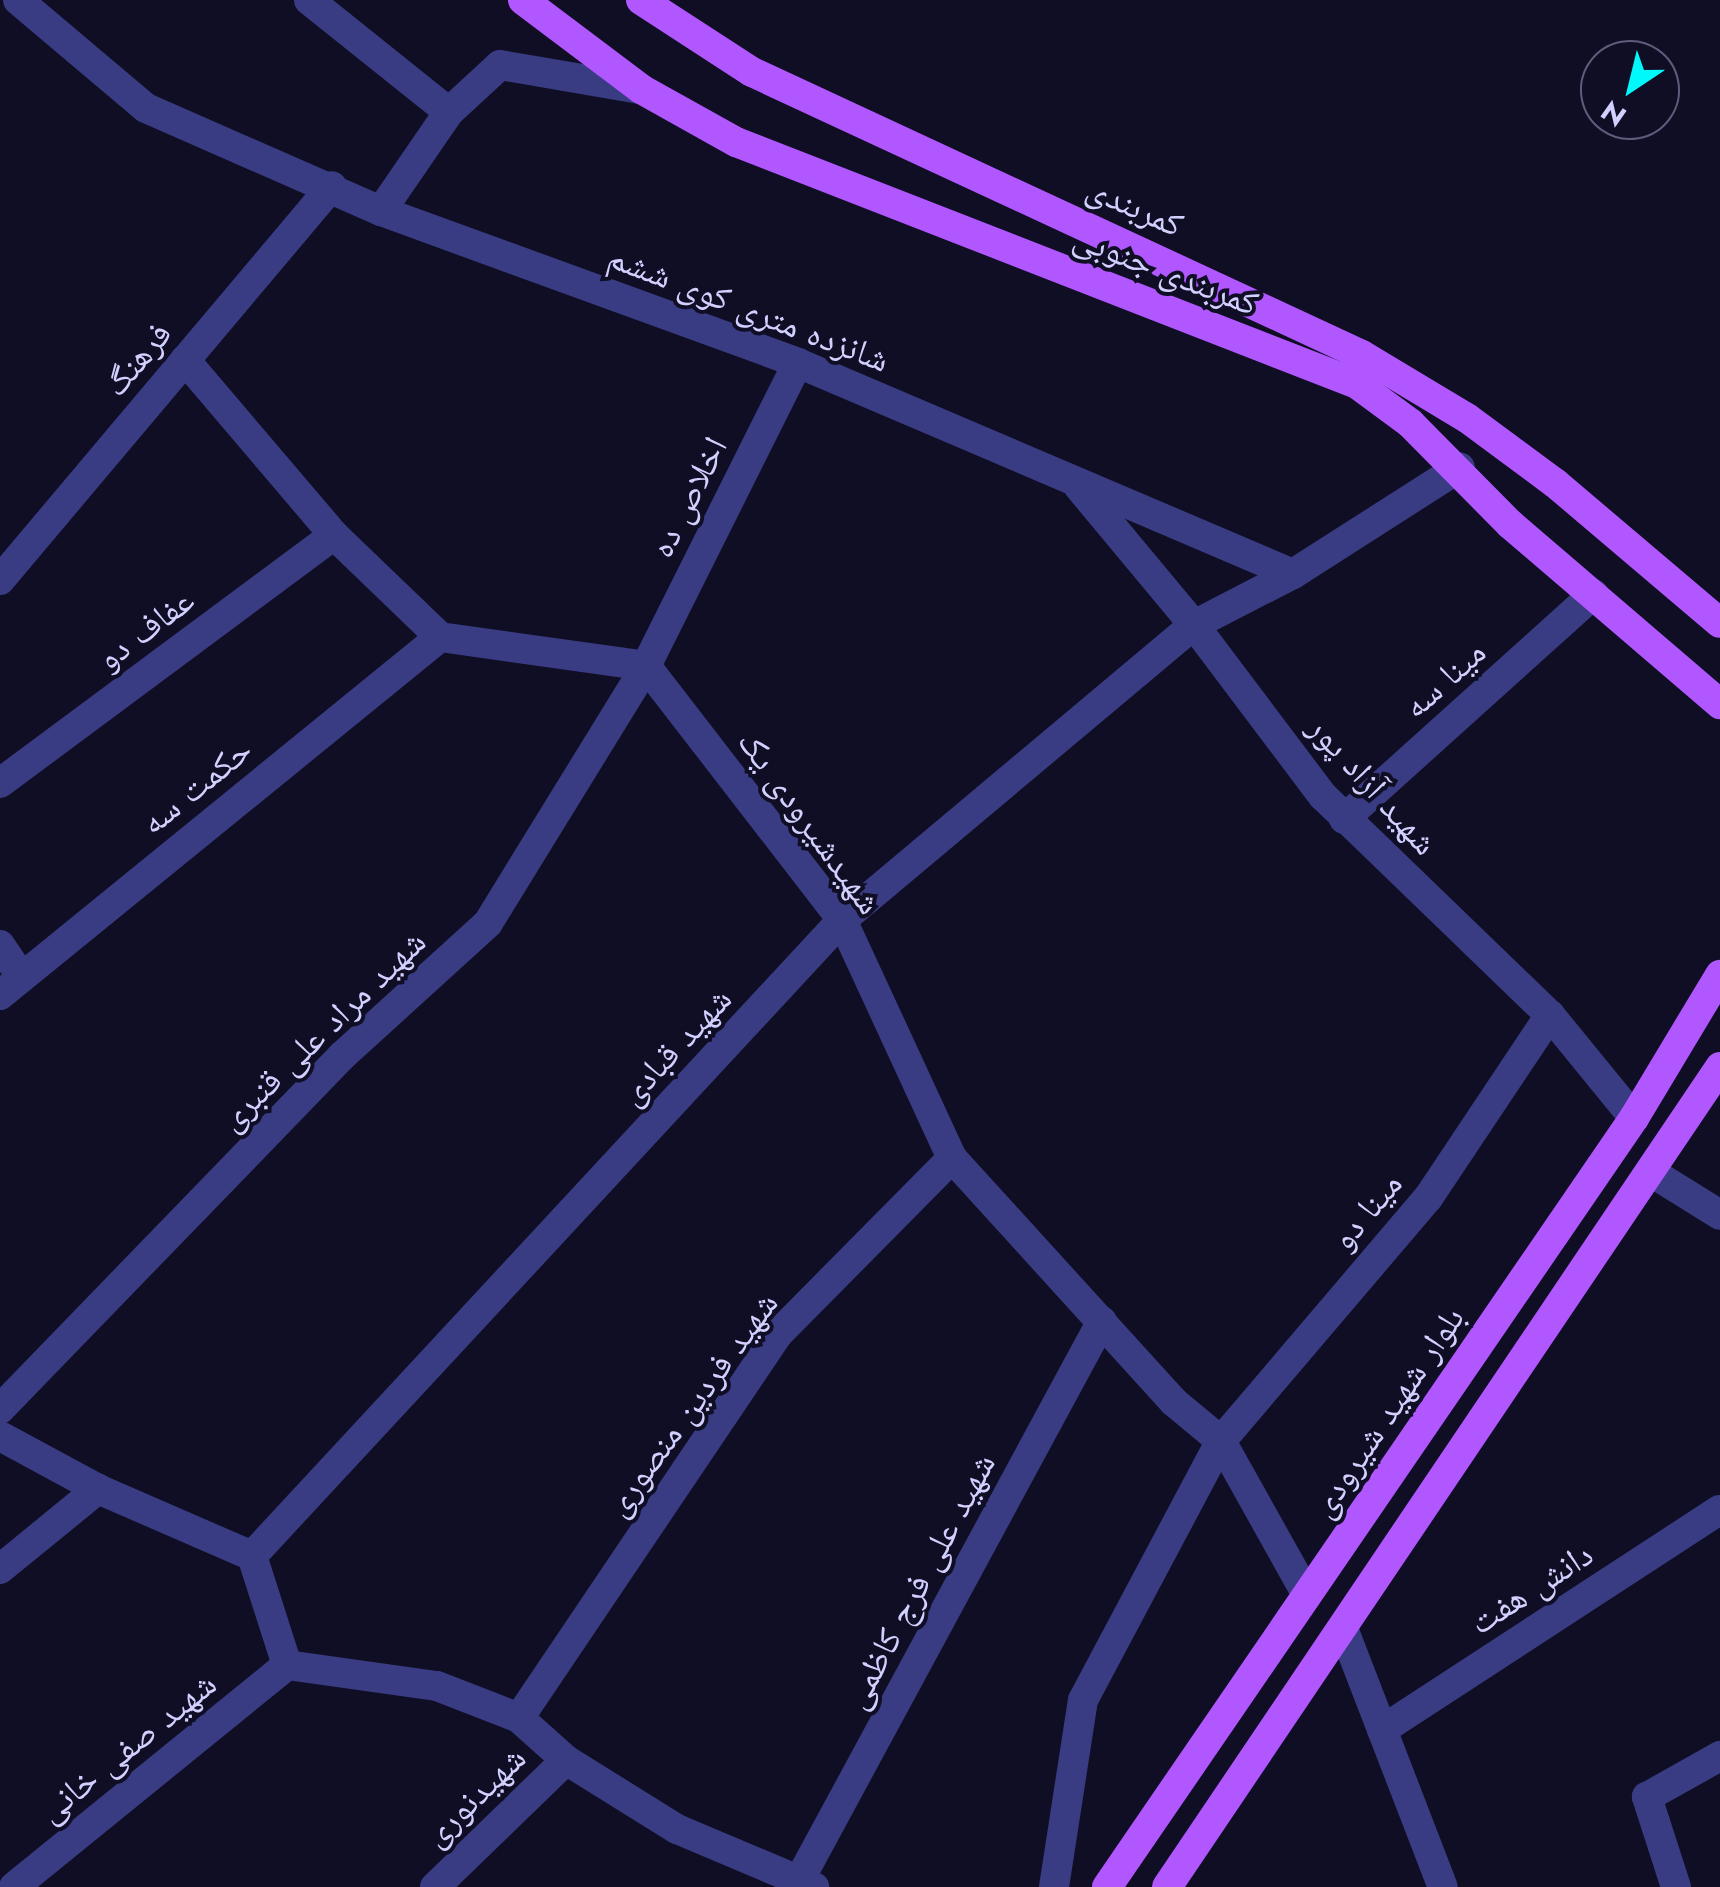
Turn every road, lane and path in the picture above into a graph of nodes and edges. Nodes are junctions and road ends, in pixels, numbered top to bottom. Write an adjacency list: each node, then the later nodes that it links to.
1 (18, 0): 7 (street, شانزده متری کوی ششم)
2 (309, 0): 6 (street)
3 (523, 0): 5 (main road, کمربندی جنوبی)
4 (641, 0): 17 (main road, کمربندی)
5 (641, 89): 6 (street); 11 (main road, کمربندی جنوبی)
6 (449, 112): 8 (street)
7 (332, 186): 8 (street, شانزده متری کوی ششم); 9 (street, فرهنگ)
8 (381, 211): 10 (street, شانزده متری کوی ششم)
9 (185, 360): 13 (street); 15 (street, فرهنگ)
10 (798, 363): 12 (street, شانزده متری کوی ششم); 20 (street, اخلاص ده)
11 (1460, 468): 14 (street); 16 (main road, کمربندی جنوبی)
12 (1076, 484): 14 (street, شانزده متری کوی ششم); 18 (street, شهید آزاد پور)
13 (334, 535): 19 (street); 22 (street, عفاف دو)
14 (1293, 574): 18 (street, شهید قبادی)
15 (0, 580)
16 (1594, 594): 21 (main road, کمربندی جنوبی); 23 (street, مینا سه)
17 (1720, 623)
18 (1194, 625): 23 (street, شهید آزاد پور); 24 (street, شهید قبادی)
19 (440, 637): 20 (street); 27 (street, حکمت سه)
20 (646, 666): 24 (street, شهیدشیرودی یک); 35 (street, شهید مراد علی قنبری)
21 (1720, 704)
22 (0, 783)
23 (1344, 819): 28 (street, شهید آزاد پور)
24 (842, 920): 31 (street, شهیدشیرودی یک); 40 (street, شهید قبادی)
25 (0, 945): 27 (street)
26 (1720, 974): 30 (main road, بلوار شهید شیرودی)
27 (10, 985)
28 (1550, 1015): 30 (street, شهید آزاد پور); 37 (street, مینا دو)
29 (1720, 1067): 32 (main road)
30 (1634, 1118): 42 (main road, بلوار شهید شیرودی)
31 (952, 1158): 34 (street, شهیدشیرودی یک); 45 (street, شهید فردین منصوری)
32 (1650, 1172): 33 (street); 43 (main road)
33 (1720, 1215)
34 (1102, 1321): 37 (street, شهیدشیرودی یک); 49 (street, شهید علی فرج کاظمی)
35 (0, 1410)
36 (0, 1436): 38 (street)
37 (1221, 1441): 42 (street, شهیدشیرودی یک); 52 (street, مینا دو)
38 (98, 1489): 40 (street); 41 (street)
39 (1720, 1510): 46 (street, دانش هفت)
40 (252, 1556): 44 (street)
41 (0, 1570)
42 (1307, 1595): 53 (main road, بلوار شهید شیرودی)
43 (1344, 1632): 46 (street); 54 (main road)
44 (287, 1665): 45 (street); 50 (street, شهید صفی خانی)
45 (519, 1718): 48 (street)
46 (1382, 1730): 55 (street)
47 (1720, 1756): 56 (street)
48 (566, 1760): 49 (street); 51 (street, شهیدنوری)
49 (808, 1882)
50 (14, 1887)
51 (435, 1887)
52 (1054, 1887)
53 (1107, 1887)
54 (1167, 1887)
55 (1444, 1887)
56 (1676, 1887)

